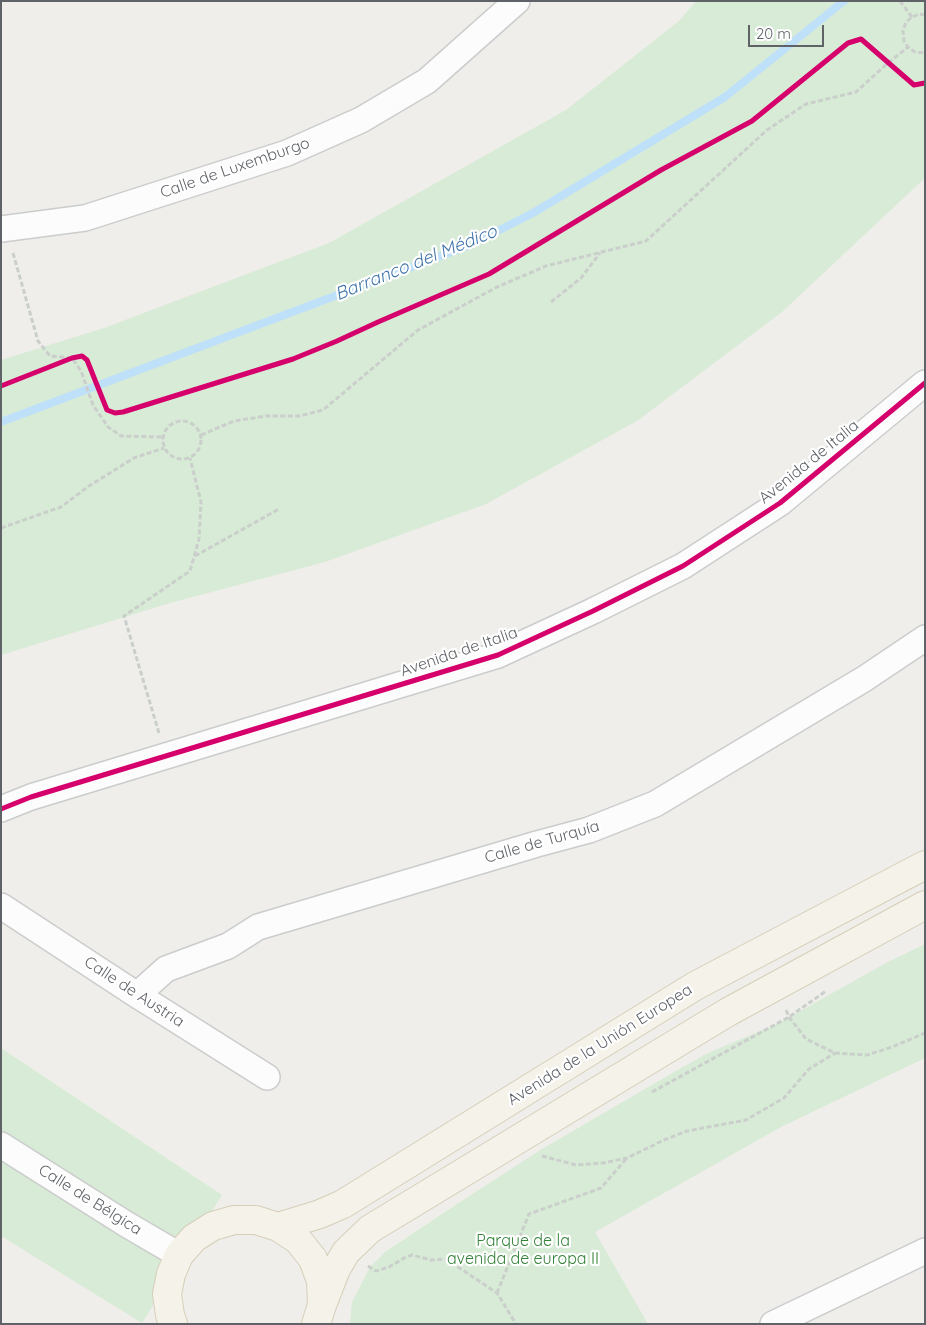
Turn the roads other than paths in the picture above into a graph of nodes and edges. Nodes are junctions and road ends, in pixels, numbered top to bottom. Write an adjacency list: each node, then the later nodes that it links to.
1 (517, 1): 2 (street, Calle de Luxemburgo)
2 (4, 228)
3 (925, 383): 5 (street, Avenida de Italia)
4 (925, 638): 9 (street, Calle de Turquía)
5 (1, 809)
6 (925, 865): 12 (main road, Avenida de la Unión Europea)
7 (925, 905): 15 (main road)
8 (1, 906): 9 (street, Calle de Austria)
9 (137, 995): 10 (street, Calle de Austria)
10 (268, 1077)
11 (1, 1144): 14 (street, Calle de Bélgica)
12 (278, 1226): 14 (main road); 15 (main road)
13 (925, 1251): 17 (street)
14 (179, 1255): 16 (main road)
15 (321, 1316)
16 (173, 1324)
17 (773, 1324)

